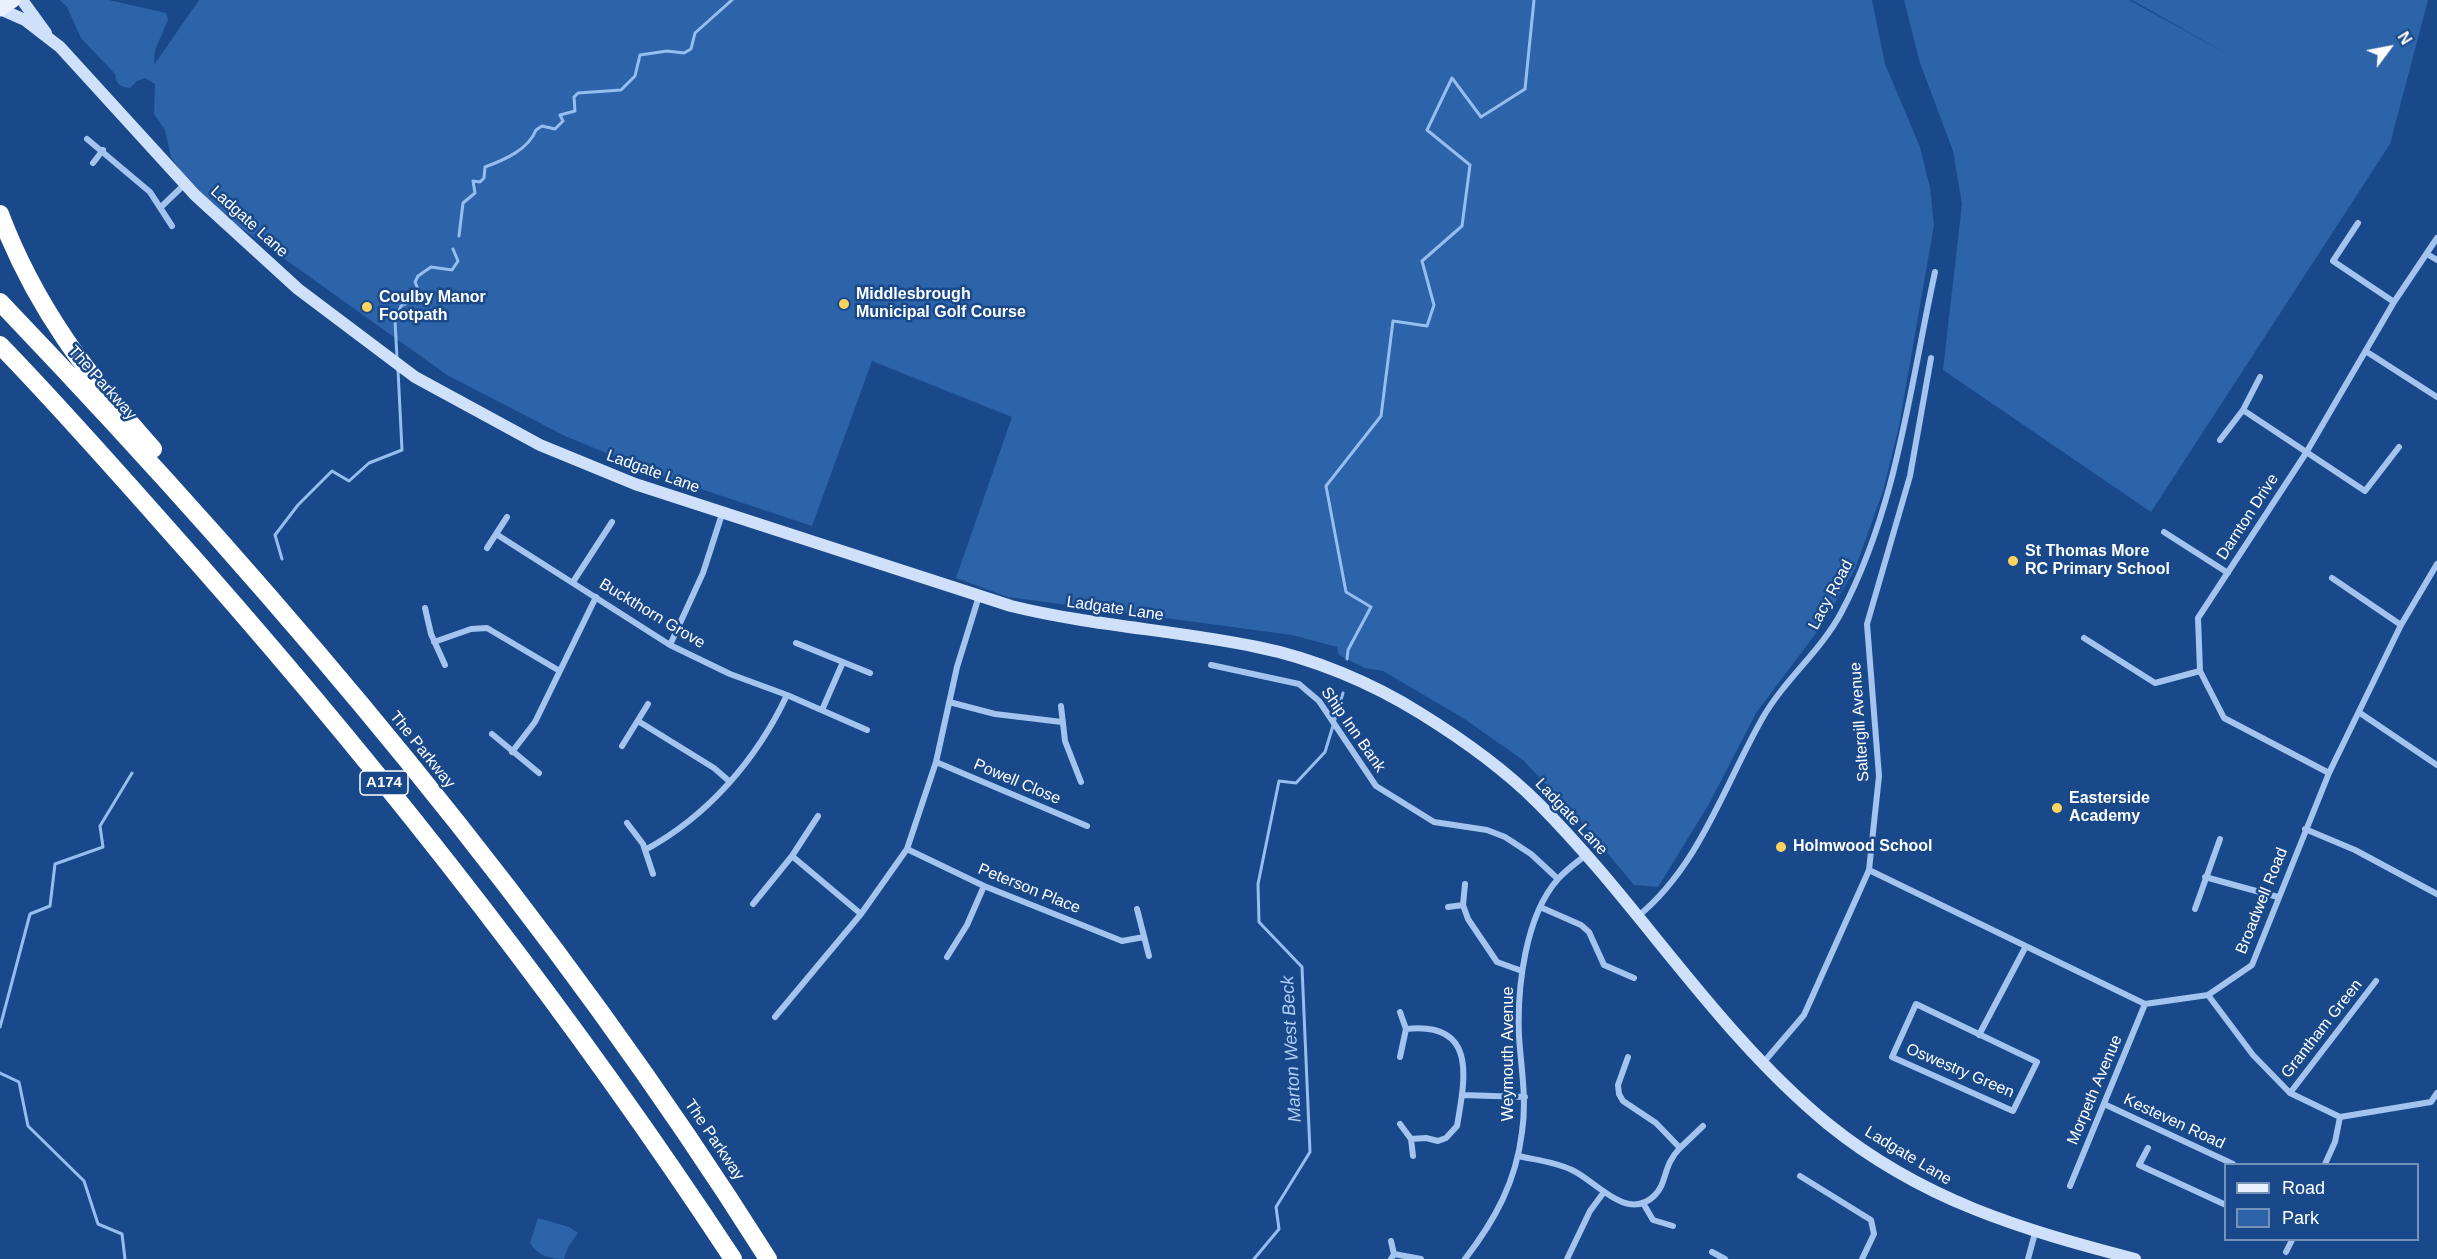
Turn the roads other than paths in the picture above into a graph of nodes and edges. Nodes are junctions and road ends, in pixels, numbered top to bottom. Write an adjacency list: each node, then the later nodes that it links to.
1 (13, 0): 3 (main road)
2 (22, 0): 4 (main road, Ladgate Lane)
3 (0, 9): 4 (main road, Ladgate Lane)
4 (50, 39): 8 (main road, Ladgate Lane)
5 (87, 139): 6 (street)
6 (103, 150): 7 (street); 9 (street)
7 (93, 163)
8 (186, 183): 9 (street); 30 (main road, Ladgate Lane)
9 (161, 207): 12 (street)
10 (0, 214): 36 (highway, A174)
11 (2358, 223): 18 (street)
12 (172, 226)
13 (2437, 238): 14 (street, Darnton Drive)
14 (2427, 254): 15 (street); 18 (street, Darnton Drive)
15 (2437, 260)
16 (1935, 272): 97 (street, Lacy Road)
17 (0, 302): 36 (highway, The Parkway / A174)
18 (2394, 302): 20 (street, Darnton Drive)
19 (0, 345): 26 (highway, A174)
20 (2367, 352): 24 (street); 29 (street, Darnton Drive)
21 (1931, 358): 82 (street, Saltergill Avenue)
22 (0, 359): 26 (highway)
23 (2260, 376): 25 (street)
24 (2437, 397)
25 (2242, 411): 27 (street); 29 (street)
26 (67, 418): 142 (highway, A174)
27 (2220, 440)
28 (2399, 447): 29 (street)
29 (2306, 453): 38 (street, Darnton Drive)
30 (722, 514): 41 (main road, Ladgate Lane); 48 (street)
31 (507, 517): 34 (street)
32 (612, 522): 40 (street)
33 (2164, 532): 38 (street)
34 (496, 534): 35 (street); 40 (street, Buckthorn Grove)
35 (487, 548)
36 (238, 562): 143 (highway, The Parkway / A174)
37 (2437, 564): 44 (street, Broadwell Road)
38 (2228, 573): 53 (street, Darnton Drive)
39 (2332, 579): 44 (street)
40 (573, 582): 42 (street, Buckthorn Grove)
41 (979, 596): 56 (street); 80 (main road, Ladgate Lane)
42 (596, 597): 48 (street, Buckthorn Grove); 52 (street)
43 (424, 608): 46 (street)
44 (2401, 625): 60 (street, Broadwell Road)
45 (2084, 638): 53 (street)
46 (434, 642): 50 (street); 52 (street)
47 (796, 643): 49 (street)
48 (670, 645): 55 (street, Buckthorn Grove)
49 (843, 662): 54 (street); 59 (street)
50 (445, 665)
51 (1211, 665): 85 (street, Ship Inn Bank)
52 (558, 670): 66 (street)
53 (2200, 671): 70 (street, Darnton Drive)
54 (870, 673)
55 (787, 695): 59 (street, Buckthorn Grove); 71 (street)
56 (949, 702): 62 (street); 67 (street)
57 (648, 704): 61 (street)
58 (1061, 706): 62 (street)
59 (822, 710): 63 (street, Buckthorn Grove)
60 (2360, 713): 68 (street); 70 (street, Broadwell Road)
61 (638, 721): 65 (street); 71 (street)
62 (1062, 722): 72 (street)
63 (867, 730)
64 (492, 734): 66 (street)
65 (622, 746)
66 (512, 752): 69 (street)
67 (936, 762): 75 (street, Powell Close); 78 (street)
68 (2437, 765)
69 (539, 773)
70 (2329, 773): 76 (street, Broadwell Road)
71 (729, 781): 79 (street)
72 (1082, 782)
73 (818, 816): 81 (street)
74 (627, 823): 79 (street)
75 (1087, 826)
76 (2305, 829): 88 (street); 89 (street, Broadwell Road)
77 (2220, 839): 84 (street)
78 (907, 849): 87 (street, Peterson Place); 96 (street)
79 (645, 850): 83 (street)
80 (1586, 855): 85 (street, Weymouth Avenue); 97 (main road, Ladgate Lane)
81 (792, 856): 90 (street); 96 (street)
82 (1869, 870): 99 (street); 113 (street, Saltergill Avenue)
83 (653, 874)
84 (2205, 877): 89 (street); 95 (street)
85 (1558, 879): 93 (street, Weymouth Avenue)
86 (1465, 884): 91 (street)
87 (984, 886): 98 (street, Peterson Place); 101 (street)
88 (2437, 894)
89 (2278, 897): 105 (street, Broadwell Road)
90 (753, 904)
91 (1463, 905): 92 (street); 102 (street)
92 (1448, 907)
93 (1540, 907): 102 (street, Weymouth Avenue); 103 (street)
94 (1137, 909): 98 (street)
95 (2194, 909)
96 (861, 914): 108 (street)
97 (1638, 917): 113 (main road, Ladgate Lane)
98 (1144, 936): 100 (street)
99 (2025, 948): 106 (street); 110 (street)
100 (1149, 956)
101 (947, 957)
102 (1522, 971): 117 (street, Weymouth Avenue)
103 (1634, 978)
104 (2376, 981): 114 (street, Grantham Green)
105 (2208, 995): 106 (street, Broadwell Road); 114 (street)
106 (2145, 1004): 118 (street, Morpeth Avenue)
107 (1400, 1012): 109 (street)
108 (775, 1017)
109 (1406, 1029): 111 (street); 116 (street)
110 (1979, 1035): 110 (street, Oswestry Green)
111 (1400, 1057)
112 (1628, 1057): 123 (street)
113 (1763, 1062): 135 (main road, Ladgate Lane)
114 (2290, 1093): 119 (street)
115 (2437, 1093): 119 (street)
116 (1462, 1095): 117 (street); 122 (street)
117 (1525, 1096): 126 (street, Weymouth Avenue)
118 (2104, 1104): 127 (street, Kesteven Road); 130 (street, Morpeth Avenue)
119 (2340, 1117): 128 (street)
120 (1400, 1124): 122 (street)
121 (1703, 1126): 123 (street)
122 (1411, 1139): 125 (street)
123 (1680, 1148): 132 (street)
124 (2148, 1148): 133 (street)
125 (1413, 1156)
126 (1518, 1156): 131 (street); 145 (street, Weymouth Avenue)
127 (2231, 1163)
128 (2325, 1163)
129 (1800, 1176): 147 (street)
130 (2070, 1186)
131 (1604, 1192): 132 (street); 141 (street)
132 (1643, 1203): 134 (street)
133 (2224, 1204)
134 (1673, 1226)
135 (2035, 1233): 148 (street); 149 (main road, Ladgate Lane)
136 (1391, 1241): 140 (street)
137 (2291, 1241): 139 (street)
138 (1712, 1252): 146 (street)
139 (2286, 1252)
140 (1393, 1257): 144 (street)
141 (1570, 1258)
142 (734, 1259)
143 (768, 1259)
144 (1421, 1259)
145 (1465, 1259)
146 (1725, 1259)
147 (1862, 1259)
148 (2028, 1259)
149 (2135, 1259)

